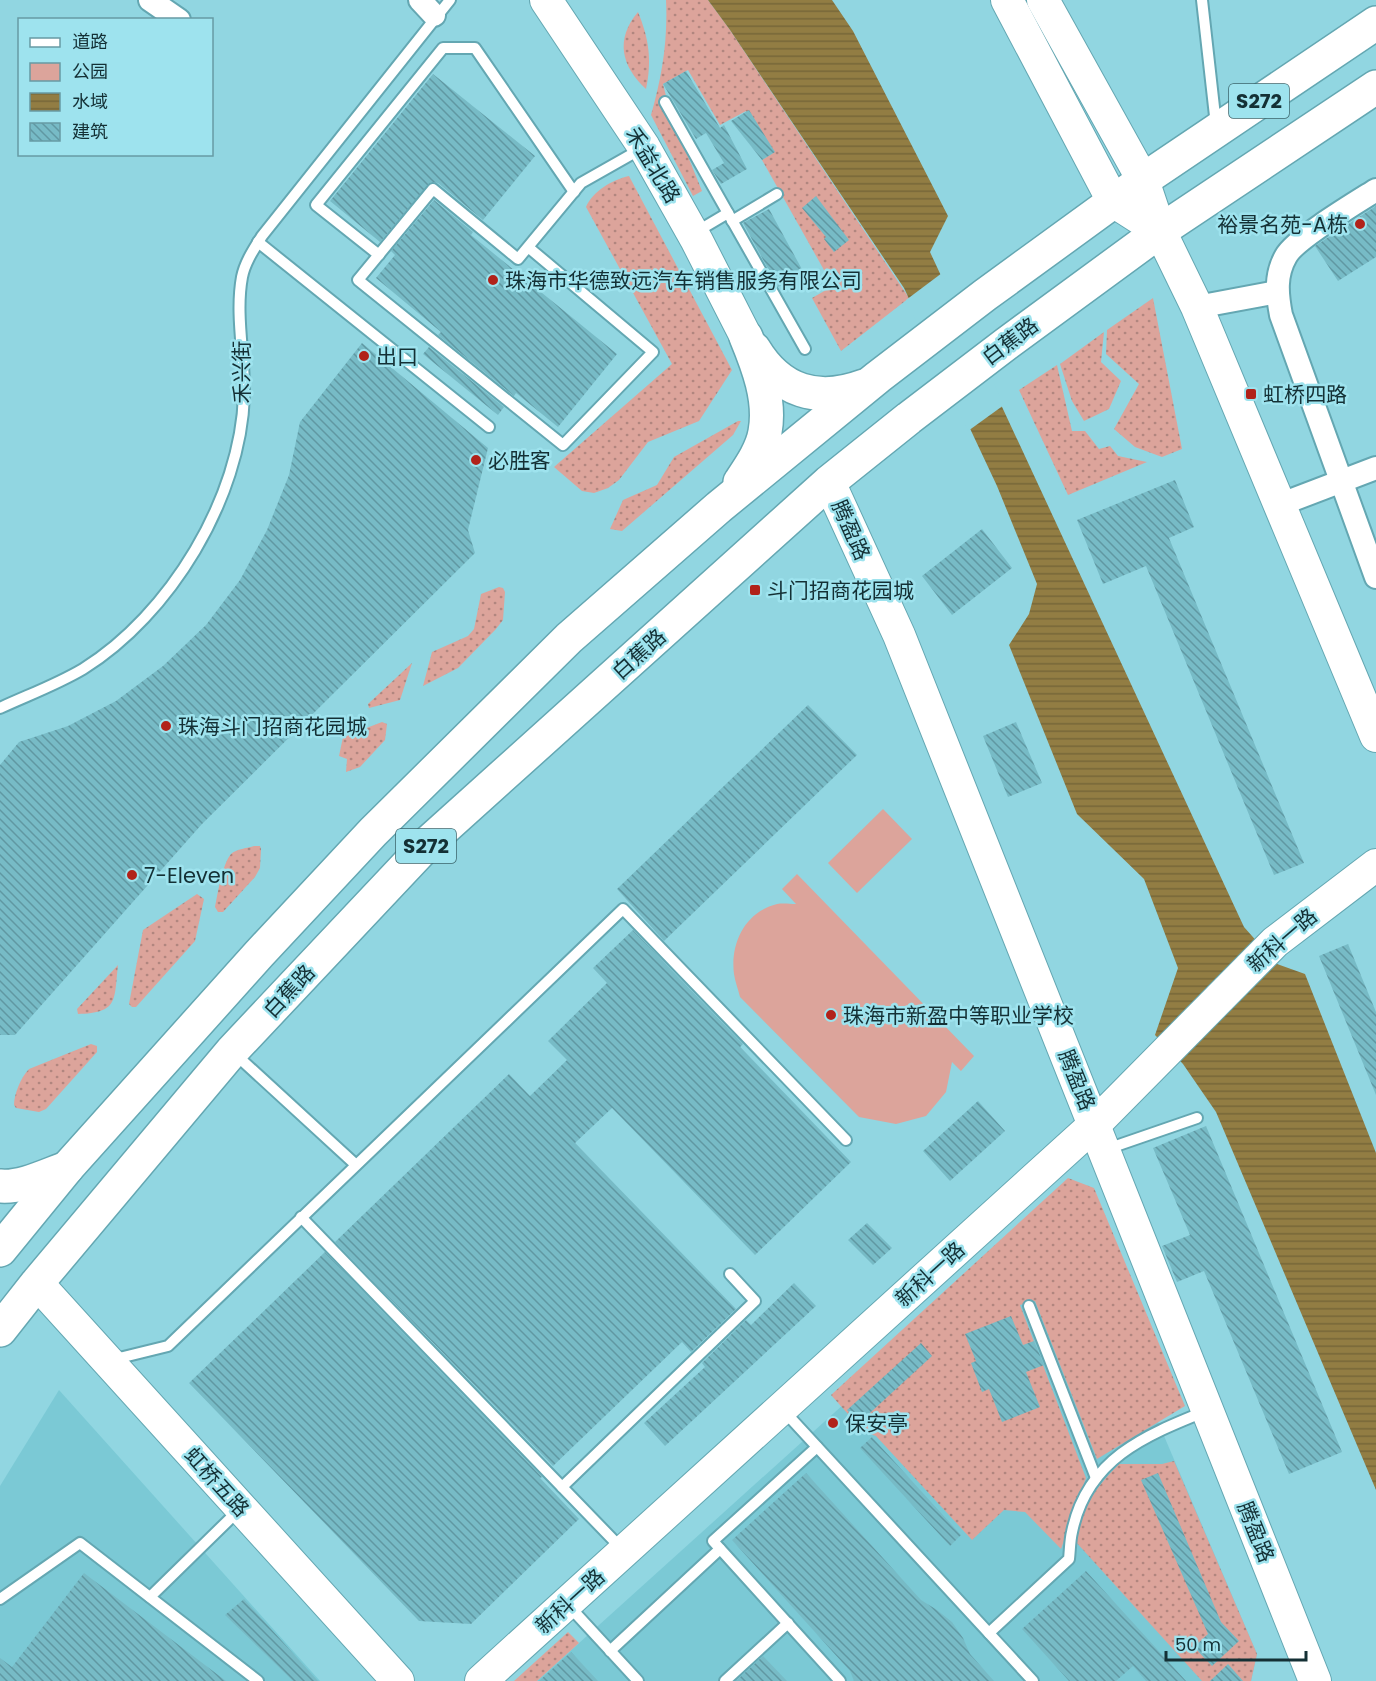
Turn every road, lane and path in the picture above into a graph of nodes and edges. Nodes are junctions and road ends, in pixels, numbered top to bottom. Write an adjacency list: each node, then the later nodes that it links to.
1 (150, 0): 7 (street)
2 (546, 0): 12 (street, 禾益北路)
3 (1007, 0): 17 (street)
4 (1043, 0): 13 (street)
5 (1202, 0): 11 (lane)
6 (434, 5): 21 (lane, 禾兴街)
7 (176, 18)
8 (1376, 23): 11 (main road, S272)
9 (1376, 87): 19 (main road, 白蕉路 / S272)
10 (665, 102): 18 (lane)
11 (1216, 129): 13 (main road, S272)
12 (644, 147): 15 (lane); 20 (street, 禾益北路)
13 (1143, 180): 17 (main road); 19 (street)
14 (1376, 190): 24 (street)
15 (574, 192): 22 (lane); 23 (lane)
16 (777, 194): 18 (lane)
17 (1113, 201): 19 (street); 28 (main road, S272)
18 (730, 217): 20 (lane); 27 (lane)
19 (1160, 231): 25 (street); 32 (main road, 白蕉路 / S272)
20 (693, 234): 26 (street, 禾益北路)
21 (258, 242): 29 (lane); 36 (lane, 禾兴街)
22 (528, 247): 23 (lane); 23 (lane)
23 (379, 255)
24 (1277, 292): 25 (street); 31 (street)
25 (1197, 307): 33 (street)
26 (746, 337): 28 (main road); 34 (main road)
27 (805, 349)
28 (878, 377): 34 (main road, S272)
29 (489, 427)
30 (1376, 468): 31 (street)
31 (1341, 481): 33 (street); 35 (street)
32 (830, 482): 39 (main road, 白蕉路 / S272); 41 (street, 腾盈路)
33 (1279, 505): 37 (street)
34 (719, 507): 44 (main road, S272)
35 (1376, 577)
36 (0, 708)
37 (1376, 736)
38 (1376, 865): 41 (street, 新科一路)
39 (232, 1051): 43 (lane); 49 (main road, 白蕉路 / S272)
40 (1197, 1118): 41 (lane)
41 (1100, 1137): 53 (street, 新科一路); 54 (street, 腾盈路)
42 (846, 1140): 43 (lane)
43 (355, 1164): 46 (lane)
44 (67, 1168): 45 (main road); 47 (main road, S272)
45 (0, 1186)
46 (302, 1216): 52 (lane); 57 (lane)
47 (0, 1250)
48 (730, 1274): 57 (lane)
49 (37, 1283): 51 (main road, 白蕉路 / S272); 52 (street, 虹桥五路)
50 (1029, 1306): 56 (lane)
51 (0, 1330)
52 (108, 1361): 58 (street, 虹桥五路)
53 (782, 1409): 55 (lane); 60 (street, 新科一路)
54 (1208, 1410): 56 (lane); 74 (street, 腾盈路)
55 (817, 1447): 59 (lane); 65 (lane)
56 (1096, 1478): 65 (lane)
57 (562, 1487): 60 (lane)
58 (241, 1508): 61 (lane); 68 (street, 虹桥五路)
59 (720, 1549): 64 (lane); 66 (lane)
60 (625, 1552): 63 (street, 新科一路)
61 (150, 1597): 62 (lane); 67 (lane)
62 (0, 1599)
63 (567, 1604): 66 (lane); 69 (street, 新科一路)
64 (788, 1623): 71 (lane); 72 (lane)
65 (989, 1633): 73 (lane)
66 (610, 1651): 70 (lane)
67 (258, 1681)
68 (398, 1681)
69 (481, 1681)
70 (638, 1681)
71 (724, 1681)
72 (840, 1681)
73 (1033, 1681)
74 (1315, 1681)

